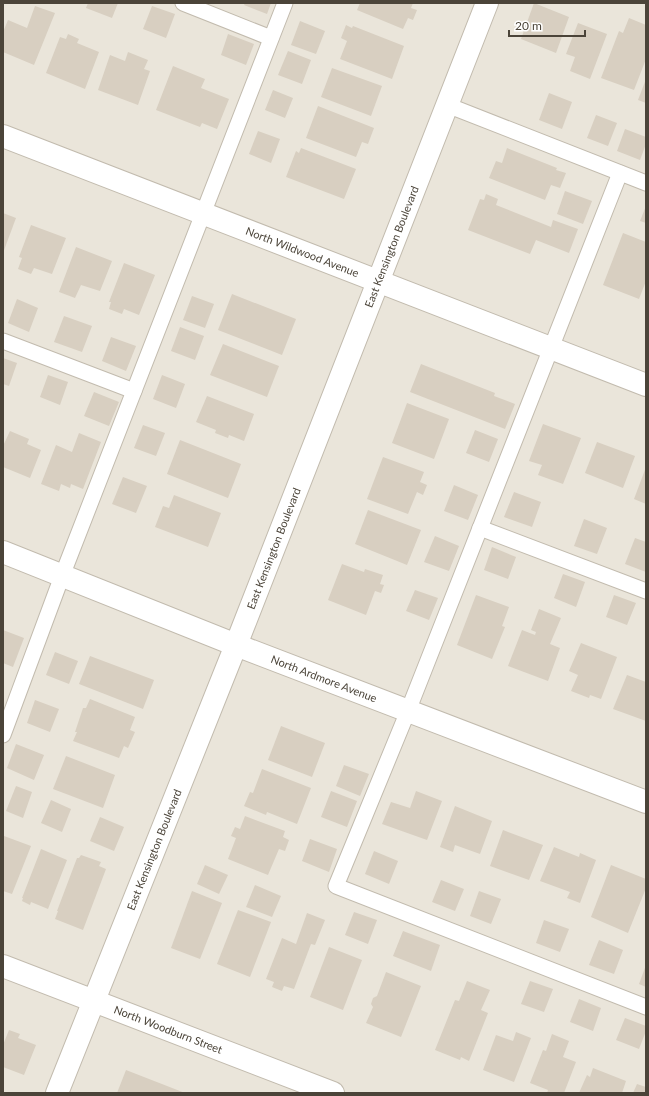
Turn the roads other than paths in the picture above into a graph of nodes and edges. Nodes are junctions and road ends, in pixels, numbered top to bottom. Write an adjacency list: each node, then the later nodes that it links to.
1 (183, 3): 4 (lane)
2 (285, 3): 4 (lane)
3 (487, 3): 5 (street, East Kensington Boulevard)
4 (272, 38): 9 (lane)
5 (447, 105): 7 (lane); 10 (street, East Kensington Boulevard)
6 (3, 136): 9 (street, North Wildwood Avenue)
7 (620, 173): 8 (lane); 12 (lane)
8 (646, 182)
9 (203, 214): 10 (street, North Wildwood Avenue); 14 (lane)
10 (378, 281): 12 (street, North Wildwood Avenue); 19 (street, East Kensington Boulevard)
11 (3, 341): 14 (lane)
12 (551, 348): 13 (street, North Wildwood Avenue); 15 (lane)
13 (646, 384)
14 (134, 391): 17 (lane)
15 (480, 528): 18 (lane); 20 (lane)
16 (3, 552): 17 (street, North Ardmore Avenue)
17 (62, 576): 19 (street, North Ardmore Avenue); 21 (lane)
18 (646, 591)
19 (236, 645): 20 (street, North Ardmore Avenue); 24 (street, East Kensington Boulevard)
20 (408, 711): 22 (street, North Ardmore Avenue); 25 (lane)
21 (3, 735)
22 (646, 802)
23 (3, 966): 24 (street, North Woodburn Street)
24 (94, 1000): 26 (street, East Kensington Boulevard); 27 (street, North Woodburn Street)
25 (646, 1006)
26 (57, 1093)
27 (333, 1093)

